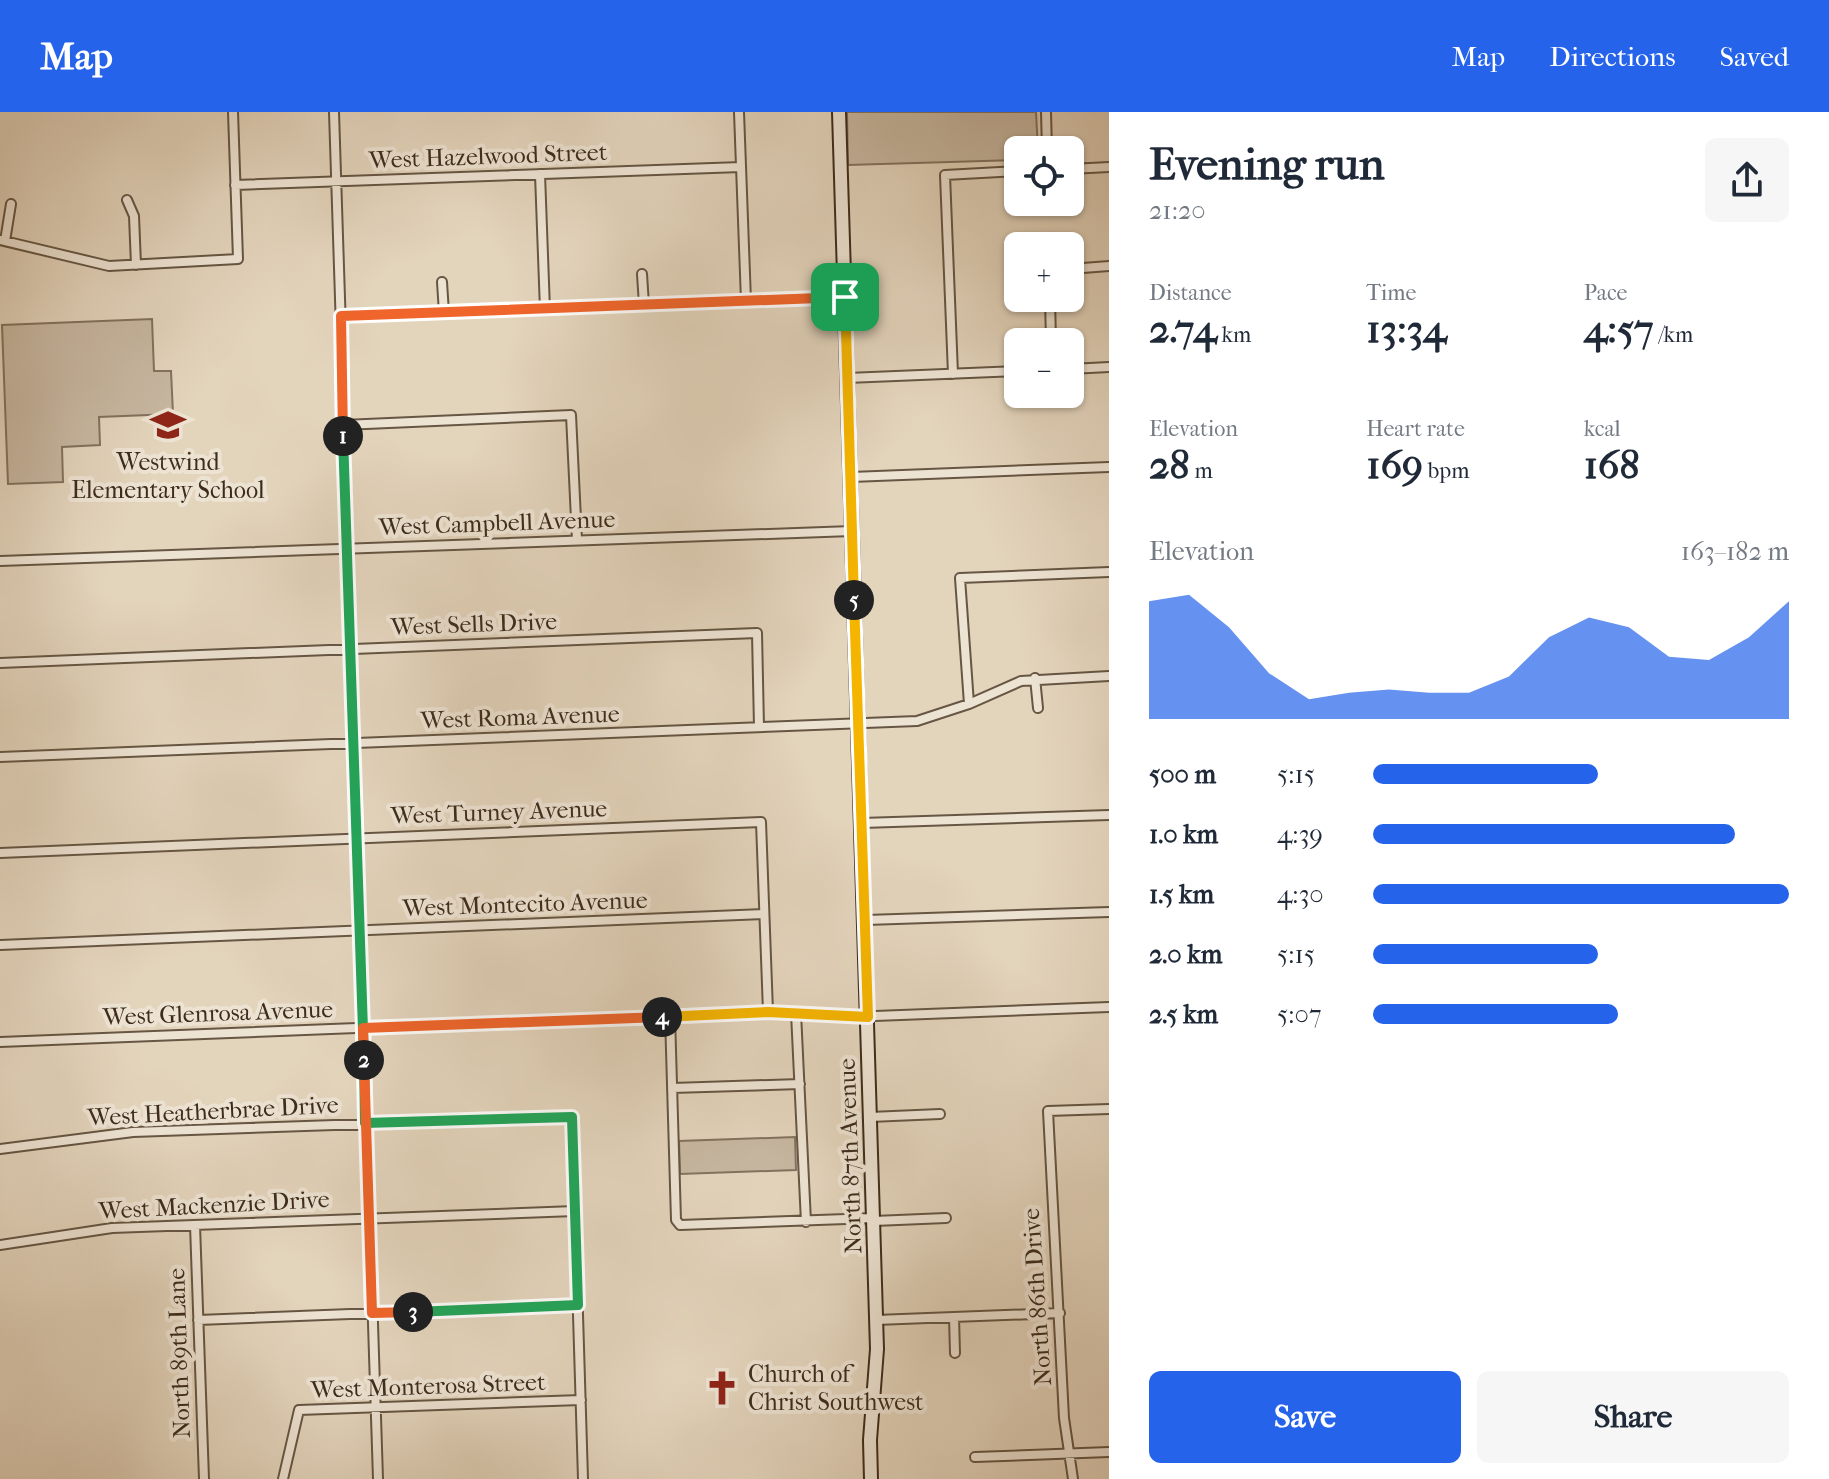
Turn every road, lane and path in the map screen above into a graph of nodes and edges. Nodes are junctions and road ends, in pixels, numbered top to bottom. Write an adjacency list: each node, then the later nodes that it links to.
1 (233, 112): 13 (street)
2 (334, 112): 12 (street)
3 (739, 112): 7 (street)
4 (839, 112): 22 (street, North 87th Avenue)
5 (1046, 112): 6 (street)
6 (1047, 136)
7 (741, 167): 11 (street, West Hazelwood Street); 23 (street)
8 (1109, 167): 9 (street)
9 (1084, 168)
10 (1004, 172): 31 (street)
11 (540, 174): 12 (street, West Hazelwood Street); 25 (street)
12 (335, 182): 13 (street, West Hazelwood Street); 27 (street)
13 (235, 185): 17 (street)
14 (127, 200): 17 (street)
15 (11, 204): 16 (street)
16 (3, 240): 17 (street)
17 (136, 265)
18 (1109, 266): 19 (street)
19 (1084, 268)
20 (642, 274): 24 (street)
21 (442, 282): 26 (street)
22 (845, 297): 23 (street); 32 (street, North 87th Avenue)
23 (746, 301): 24 (street)
24 (644, 305): 25 (street)
25 (545, 310): 26 (street)
26 (444, 313): 27 (street)
27 (341, 316): 33 (street)
28 (1109, 367): 29 (street)
29 (1084, 368)
30 (1004, 372): 31 (street)
31 (953, 374): 32 (street)
32 (847, 378): 35 (street, North 87th Avenue)
33 (343, 425): 37 (street); 38 (street)
34 (1109, 467): 35 (street)
35 (851, 477): 36 (street, North 87th Avenue)
36 (852, 531): 37 (street, West Campbell Avenue); 47 (street, North 87th Avenue)
37 (577, 540): 38 (street, West Campbell Avenue)
38 (349, 548): 39 (street, West Campbell Avenue); 41 (street)
39 (0, 561)
40 (1109, 572): 45 (street)
41 (352, 649): 42 (street, West Sells Drive); 48 (street, West Sells Drive); 49 (street)
42 (0, 663)
43 (1109, 676): 44 (street, West Roma Avenue)
44 (1035, 678): 45 (street, West Roma Avenue); 46 (street)
45 (969, 704): 47 (street, West Roma Avenue)
46 (1038, 708)
47 (858, 724): 48 (street, West Roma Avenue); 52 (street, North 87th Avenue)
48 (759, 727): 49 (street, West Roma Avenue)
49 (355, 744): 50 (street, West Roma Avenue); 53 (street)
50 (0, 757)
51 (1109, 815): 52 (street)
52 (862, 823): 57 (street, North 87th Avenue)
53 (358, 838): 54 (street, West Turney Avenue); 56 (street, West Turney Avenue); 58 (street)
54 (0, 853)
55 (1109, 912): 57 (street)
56 (764, 914): 58 (street, West Montecito Avenue); 61 (street)
57 (866, 920): 64 (street, North 87th Avenue)
58 (362, 930): 59 (street, West Montecito Avenue); 65 (street)
59 (0, 945)
60 (1109, 1007): 64 (street, West Glenrosa Avenue)
61 (768, 1012): 62 (street, West Glenrosa Avenue); 63 (street, West Glenrosa Avenue)
62 (796, 1013): 64 (street, West Glenrosa Avenue); 67 (street)
63 (670, 1016): 65 (street, West Glenrosa Avenue); 68 (street)
64 (868, 1017): 71 (street, North 87th Avenue)
65 (363, 1028): 66 (street, West Glenrosa Avenue); 72 (street)
66 (0, 1042)
67 (800, 1084): 68 (street); 78 (street)
68 (672, 1088): 78 (street)
69 (1109, 1109): 83 (street, North 86th Drive)
70 (940, 1114): 71 (street)
71 (870, 1117): 77 (street, North 87th Avenue)
72 (365, 1123): 73 (street, West Heatherbrae Drive); 74 (street, West Heatherbrae Drive); 75 (street)
73 (0, 1149)
74 (575, 1211): 75 (street, West Mackenzie Drive); 81 (street)
75 (368, 1218): 79 (street, West Mackenzie Drive); 82 (street)
76 (946, 1218): 77 (street)
77 (874, 1220): 78 (street); 86 (street, North 87th Avenue)
78 (806, 1222)
79 (195, 1225): 80 (street, West Mackenzie Drive); 85 (street, North 89th Lane)
80 (0, 1245)
81 (578, 1305): 82 (street); 88 (street)
82 (372, 1313): 85 (street); 89 (street)
83 (1060, 1313): 84 (street); 91 (street, North 86th Drive)
84 (954, 1317): 86 (street); 87 (street)
85 (198, 1320): 93 (street, North 89th Lane)
86 (876, 1320): 97 (street, North 87th Avenue)
87 (955, 1353)
88 (581, 1400): 89 (street, West Monterosa Street); 96 (street)
89 (375, 1408): 94 (street, West Monterosa Street); 95 (street)
90 (1109, 1452): 91 (street)
91 (1068, 1453): 92 (street); 98 (street, North 86th Drive)
92 (975, 1457)
93 (204, 1479)
94 (283, 1479)
95 (378, 1479)
96 (583, 1479)
97 (871, 1479)
98 (1073, 1479)

